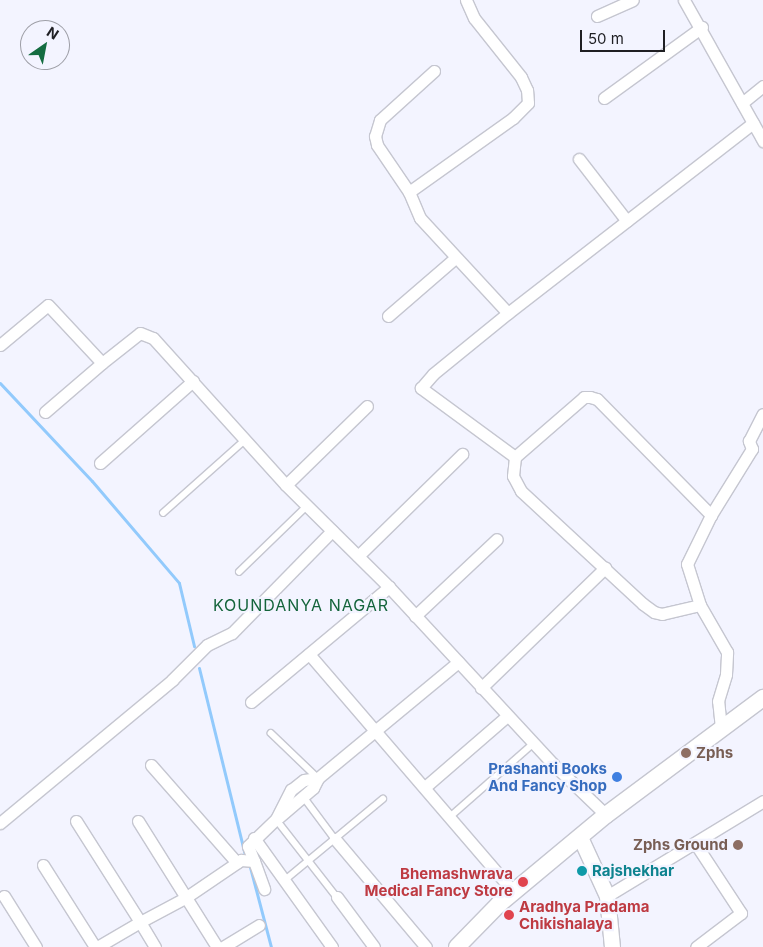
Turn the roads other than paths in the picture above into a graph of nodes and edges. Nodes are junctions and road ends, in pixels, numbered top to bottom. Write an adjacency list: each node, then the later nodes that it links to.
1 (466, 0): 13 (street)
2 (633, 0): 4 (street)
3 (684, 0): 5 (street)
4 (597, 16)
5 (702, 27): 8 (street); 9 (street)
6 (434, 71): 13 (street)
7 (763, 86): 9 (street)
8 (604, 98)
9 (742, 103): 10 (street)
10 (753, 123): 11 (street); 14 (street)
11 (763, 141)
12 (579, 159): 14 (street)
13 (409, 192): 15 (street)
14 (627, 220): 16 (street)
15 (454, 259): 16 (street); 17 (street)
16 (508, 313): 28 (street)
17 (388, 316)
18 (0, 345): 19 (street)
19 (102, 363): 20 (street); 22 (street)
20 (192, 381): 24 (street); 29 (street)
21 (367, 406): 30 (street)
22 (45, 412)
23 (763, 414): 25 (street)
24 (246, 440): 30 (street); 32 (lane)
25 (749, 441): 26 (street); 33 (street)
26 (763, 446)
27 (462, 454): 36 (street)
28 (515, 458): 33 (street); 37 (street)
29 (100, 462)
30 (286, 485): 31 (street)
31 (307, 506): 34 (street); 38 (lane)
32 (163, 513)
33 (711, 515): 40 (street)
34 (332, 531): 36 (street); 63 (street)
35 (497, 539): 41 (street)
36 (358, 556): 39 (street)
37 (605, 568): 40 (street); 44 (street)
38 (239, 572)
39 (389, 587): 41 (street); 42 (street)
40 (700, 604): 48 (street)
41 (416, 616): 43 (street)
42 (309, 654): 46 (street); 49 (street)
43 (458, 662): 44 (street); 49 (street)
44 (481, 688): 47 (street)
45 (763, 698): 48 (main road)
46 (251, 702)
47 (507, 716): 51 (street); 54 (street)
48 (721, 728): 58 (main road)
49 (376, 730): 53 (street); 54 (street)
50 (271, 733): 53 (lane)
51 (533, 744): 58 (street); 59 (lane)
52 (151, 765): 70 (street)
53 (318, 778): 55 (street); 60 (street)
54 (425, 786): 59 (street)
55 (303, 796): 60 (street); 66 (lane)
56 (383, 800): 66 (lane)
57 (763, 801): 67 (street)
58 (606, 814): 64 (main road)
59 (451, 816): 74 (street)
60 (276, 819): 65 (street); 69 (lane)
61 (76, 821): 79 (street)
62 (138, 821): 78 (street)
63 (0, 823)
64 (580, 837): 74 (main road); 76 (street)
65 (254, 838): 68 (street); 72 (street)
66 (335, 839): 69 (lane); 88 (street)
67 (695, 843): 76 (street); 91 (street)
68 (254, 860): 70 (street); 73 (street)
69 (310, 860): 72 (lane); 77 (lane)
70 (237, 863): 78 (street)
71 (43, 865): 82 (street)
72 (285, 880): 86 (street)
73 (264, 889)
74 (514, 892): 89 (main road)
75 (4, 896): 81 (street)
76 (607, 896): 90 (street)
77 (337, 897): 87 (street)
78 (185, 898): 79 (street); 84 (street)
79 (140, 922): 82 (street); 83 (street)
80 (259, 925): 85 (street)
81 (36, 947)
82 (96, 947)
83 (155, 947)
84 (217, 947)
85 (223, 947)
86 (332, 947)
87 (374, 947)
88 (426, 947)
89 (457, 947)
90 (612, 947)
91 (696, 947)

